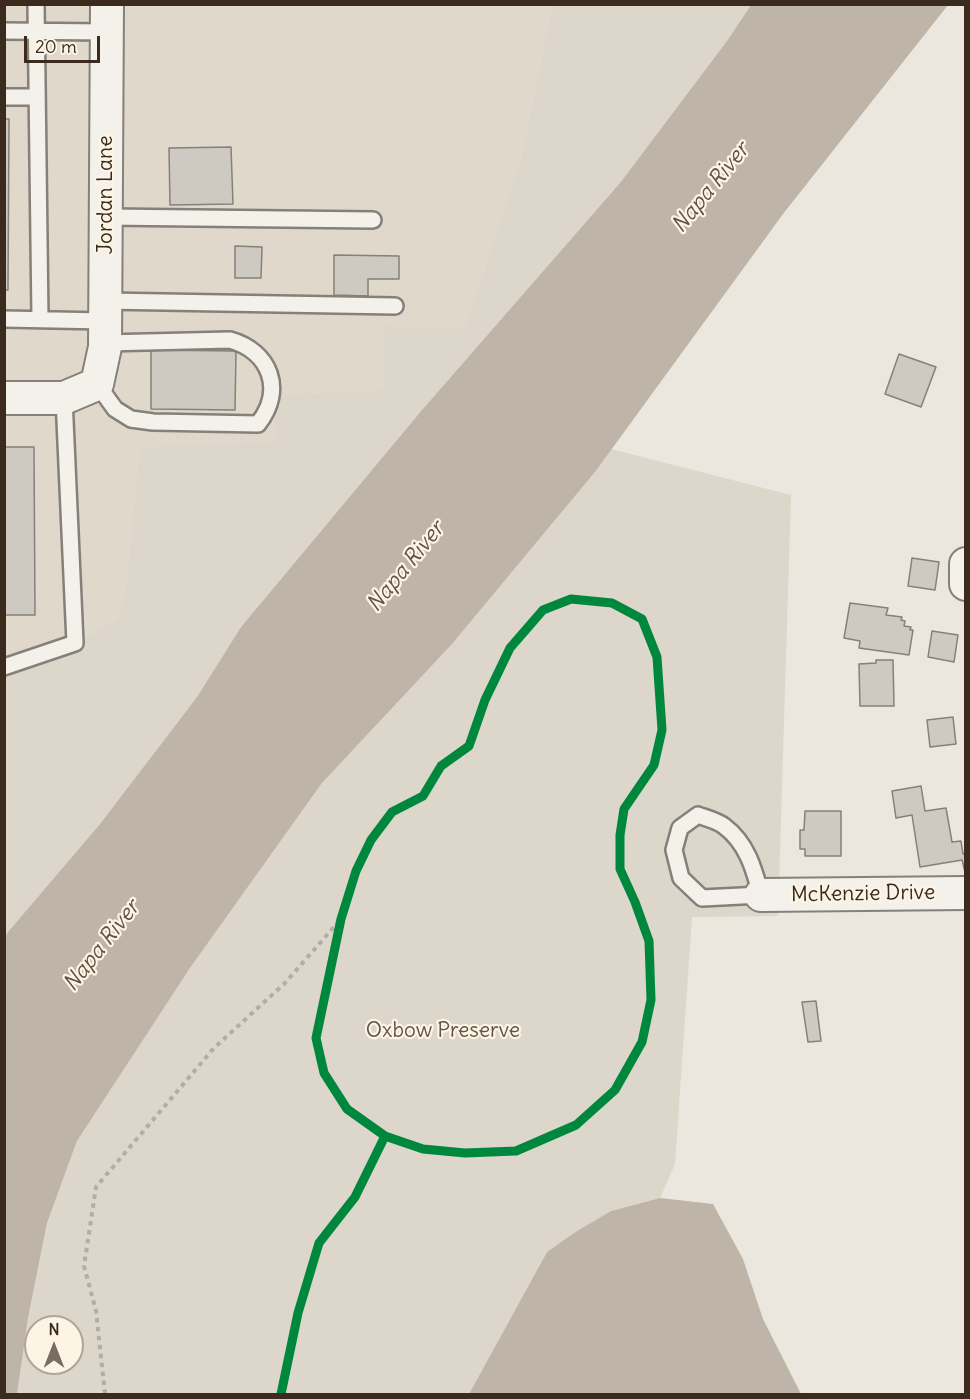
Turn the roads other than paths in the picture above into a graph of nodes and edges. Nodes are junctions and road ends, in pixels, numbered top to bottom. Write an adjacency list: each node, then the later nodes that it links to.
1 (36, 4): 4 (lane)
2 (107, 18): 4 (lane); 7 (street, Jordan Lane)
3 (4, 31): 4 (lane)
4 (36, 31): 6 (lane)
5 (4, 97): 6 (lane)
6 (37, 97): 11 (lane)
7 (105, 217): 8 (lane); 12 (street, Jordan Lane)
8 (373, 220)
9 (395, 306): 12 (lane)
10 (4, 319): 11 (lane)
11 (40, 319): 12 (lane)
12 (105, 322): 13 (street, Jordan Lane); 13 (lane)
13 (97, 384): 15 (street)
14 (4, 398): 15 (street)
15 (64, 398): 18 (lane)
16 (966, 564): 17 (street)
17 (966, 584)
18 (4, 667)
19 (966, 892): 20 (street, McKenzie Drive)
20 (762, 895): 20 (lane)

